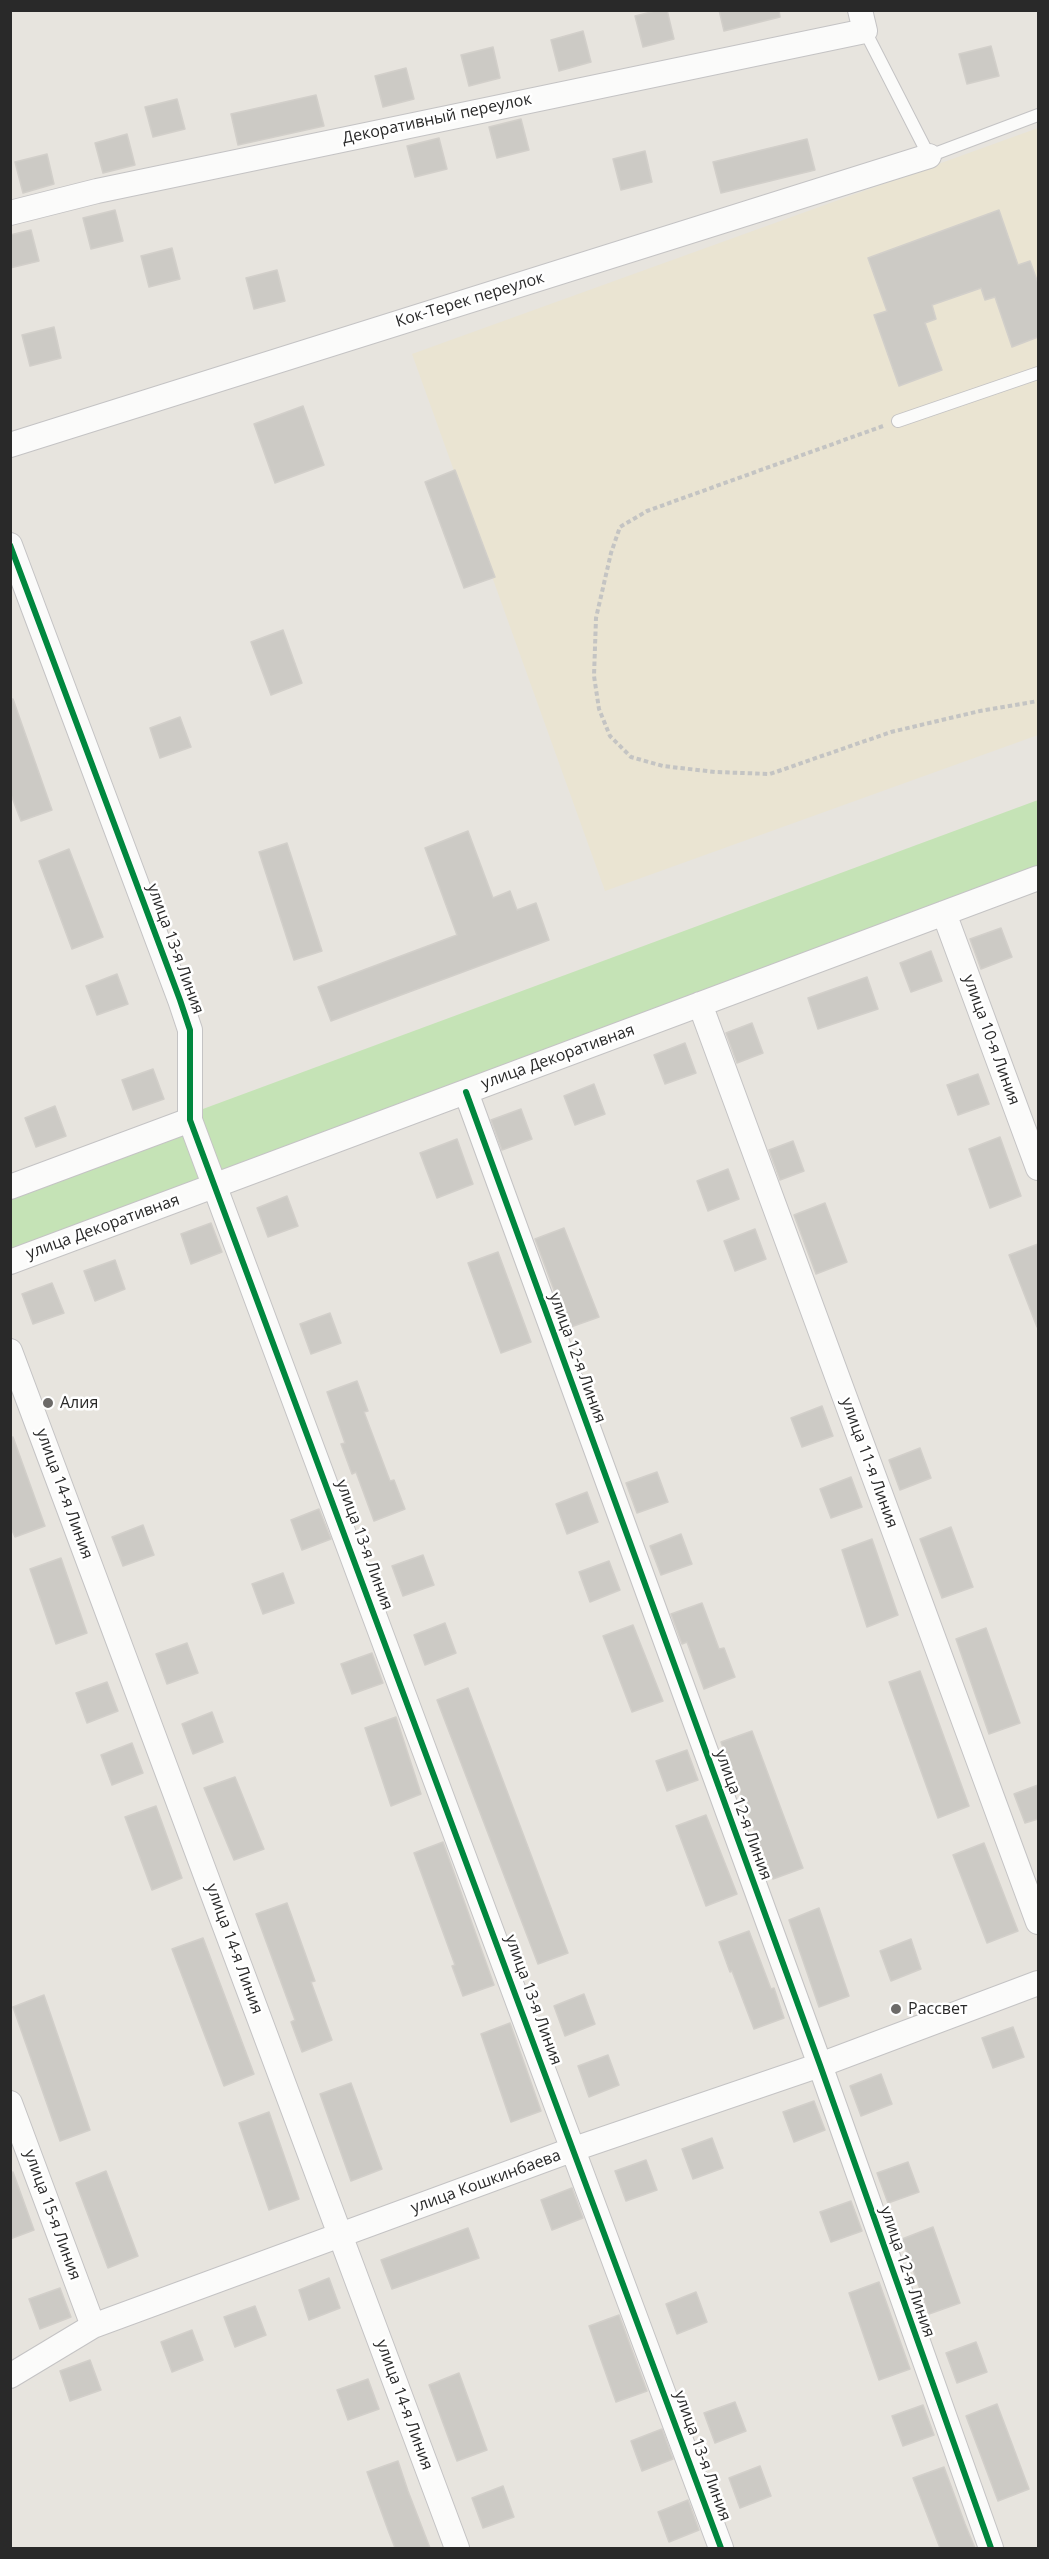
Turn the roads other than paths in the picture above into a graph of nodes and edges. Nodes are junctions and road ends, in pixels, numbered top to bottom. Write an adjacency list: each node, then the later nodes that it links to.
1 (863, 21): 3 (lane); 4 (street, Декоративный переулок)
2 (1038, 115): 3 (lane)
3 (929, 156): 7 (street, Кок-Терек переулок)
4 (10, 213)
5 (1038, 373): 6 (lane)
6 (898, 420)
7 (10, 445)
8 (10, 545): 13 (street, улица 13-я Линия)
9 (1038, 878): 10 (street, улица Декоративная)
10 (944, 913): 11 (street, улица Декоративная); 14 (street, улица 10-я Линия)
11 (700, 1005): 12 (street, улица Декоративная); 19 (street, улица 11-я Линия)
12 (466, 1092): 15 (street, улица Декоративная); 21 (street, улица 12-я Линия)
13 (190, 1120): 15 (street, улица 13-я Линия); 16 (street)
14 (1038, 1168)
15 (216, 1185): 17 (street, улица Декоративная); 23 (street, улица 13-я Линия)
16 (10, 1187)
17 (10, 1262)
18 (10, 1351): 24 (street, улица 14-я Линия)
19 (1038, 1922)
20 (1038, 1983): 21 (street, улица Кошкинбаева)
21 (820, 2065): 23 (street, улица Кошкинбаева); 29 (street, улица 12-я Линия)
22 (10, 2103): 25 (street, улица 15-я Линия)
23 (574, 2149): 24 (street, улица Кошкинбаева); 28 (street, улица 13-я Линия)
24 (342, 2236): 25 (street, улица Кошкинбаева); 27 (street, улица 14-я Линия)
25 (93, 2326): 26 (street, улица Кошкинбаева)
26 (10, 2376)
27 (457, 2548)
28 (721, 2548)
29 (991, 2548)

